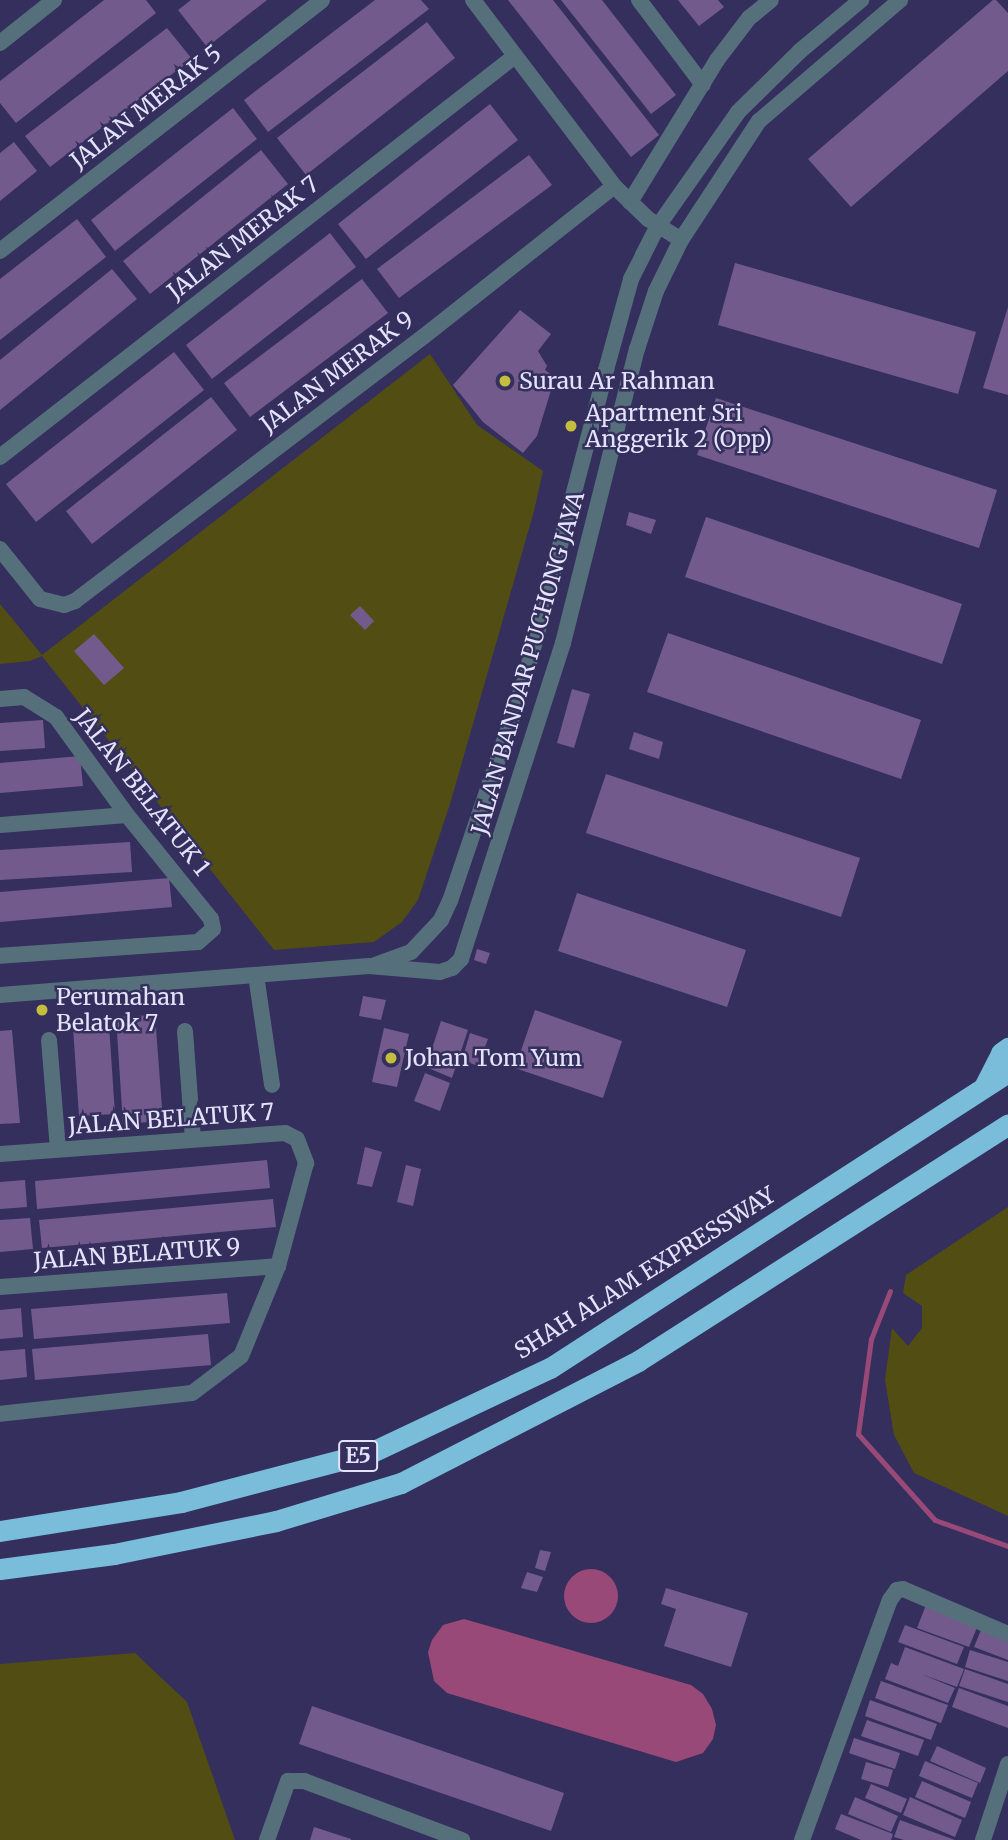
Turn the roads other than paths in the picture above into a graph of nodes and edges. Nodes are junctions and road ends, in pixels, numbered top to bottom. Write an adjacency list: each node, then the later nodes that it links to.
1 (54, 0): 8 (street)
2 (322, 0): 15 (street, JALAN MERAK 5)
3 (473, 0): 9 (street)
4 (639, 0): 10 (street)
5 (771, 0): 10 (street)
6 (861, 0): 13 (street, JALAN BANDAR PUCHONG JAYA)
7 (900, 0): 14 (street, JALAN BANDAR PUCHONG JAYA)
8 (0, 43)
9 (515, 55): 11 (street); 16 (street, JALAN MERAK 7)
10 (703, 85): 12 (street)
11 (614, 186): 12 (street); 17 (street, JALAN MERAK 9)
12 (630, 201): 13 (street)
13 (658, 226): 14 (street); 22 (street, JALAN BANDAR PUCHONG JAYA)
14 (681, 240): 22 (street, JALAN BANDAR PUCHONG JAYA)
15 (0, 251)
16 (0, 457)
17 (0, 549)
18 (0, 699): 19 (street, JALAN BELATUK 1)
19 (127, 815): 20 (street); 21 (street, JALAN BELATUK 1)
20 (0, 825)
21 (0, 956)
22 (369, 967): 23 (street, JALAN BANDAR PUCHONG JAYA)
23 (257, 975): 24 (street, JALAN BANDAR PUCHONG JAYA); 29 (street)
24 (0, 995)
25 (185, 1031): 32 (street)
26 (49, 1040): 33 (street)
27 (1008, 1048): 30 (highway)
28 (1008, 1072): 30 (highway, SHAH ALAM EXPRESSWAY / E5)
29 (272, 1084)
30 (985, 1086): 38 (highway, SHAH ALAM EXPRESSWAY / E5)
31 (1008, 1124): 39 (highway, E5)
32 (192, 1139): 33 (street, JALAN BELATUK 7); 35 (street, JALAN BELATUK 7)
33 (58, 1149): 34 (street, JALAN BELATUK 7)
34 (0, 1154)
35 (278, 1266): 36 (street, JALAN BELATUK 9); 37 (street, JALAN BELATUK 7)
36 (0, 1287)
37 (0, 1413)
38 (0, 1531)
39 (0, 1569)
40 (1008, 1634): 44 (street)
41 (1008, 1764): 45 (street)
42 (267, 1840): 43 (street)
43 (462, 1840)
44 (802, 1840)
45 (983, 1840)

